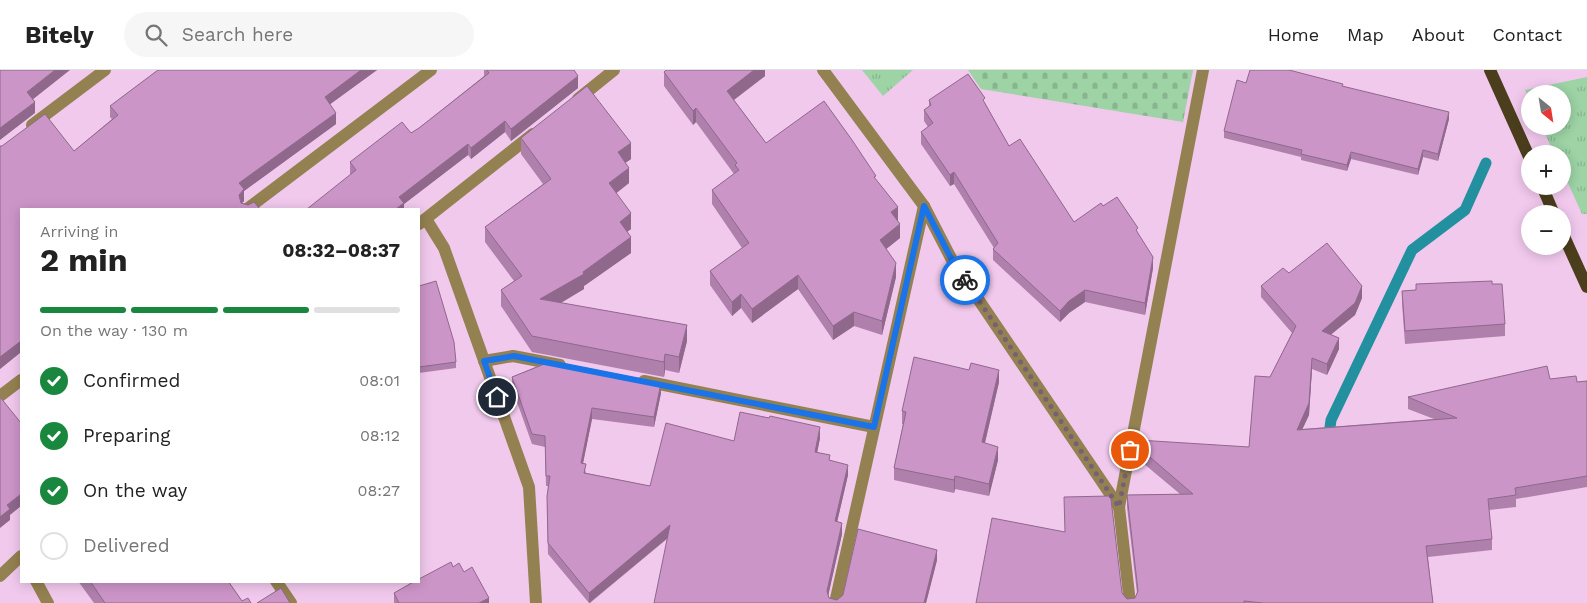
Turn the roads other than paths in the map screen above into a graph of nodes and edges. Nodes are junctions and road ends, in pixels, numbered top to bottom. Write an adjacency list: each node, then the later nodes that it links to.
1 (105, 70): 9 (street)
2 (431, 70): 12 (street)
3 (614, 70): 7 (street)
4 (823, 70): 11 (street)
5 (1203, 70): 22 (street)
6 (1490, 70): 10 (main road)
7 (567, 107)
8 (544, 126): 13 (street)
9 (22, 133)
10 (1524, 145)
11 (924, 206): 21 (street); 22 (street)
12 (248, 208)
13 (422, 221): 16 (street)
14 (1571, 252): 15 (main road)
15 (1587, 287)
16 (484, 361): 17 (street); 29 (street)
17 (572, 367)
18 (630, 379): 21 (street)
19 (20, 381): 20 (street)
20 (0, 396)
21 (874, 427): 30 (street)
22 (1119, 507): 31 (street)
23 (20, 557): 24 (street)
24 (0, 576)
25 (37, 583): 27 (street)
26 (277, 583): 28 (street)
27 (48, 603)
28 (291, 603)
29 (536, 603)
30 (834, 603)
31 (1130, 603)

